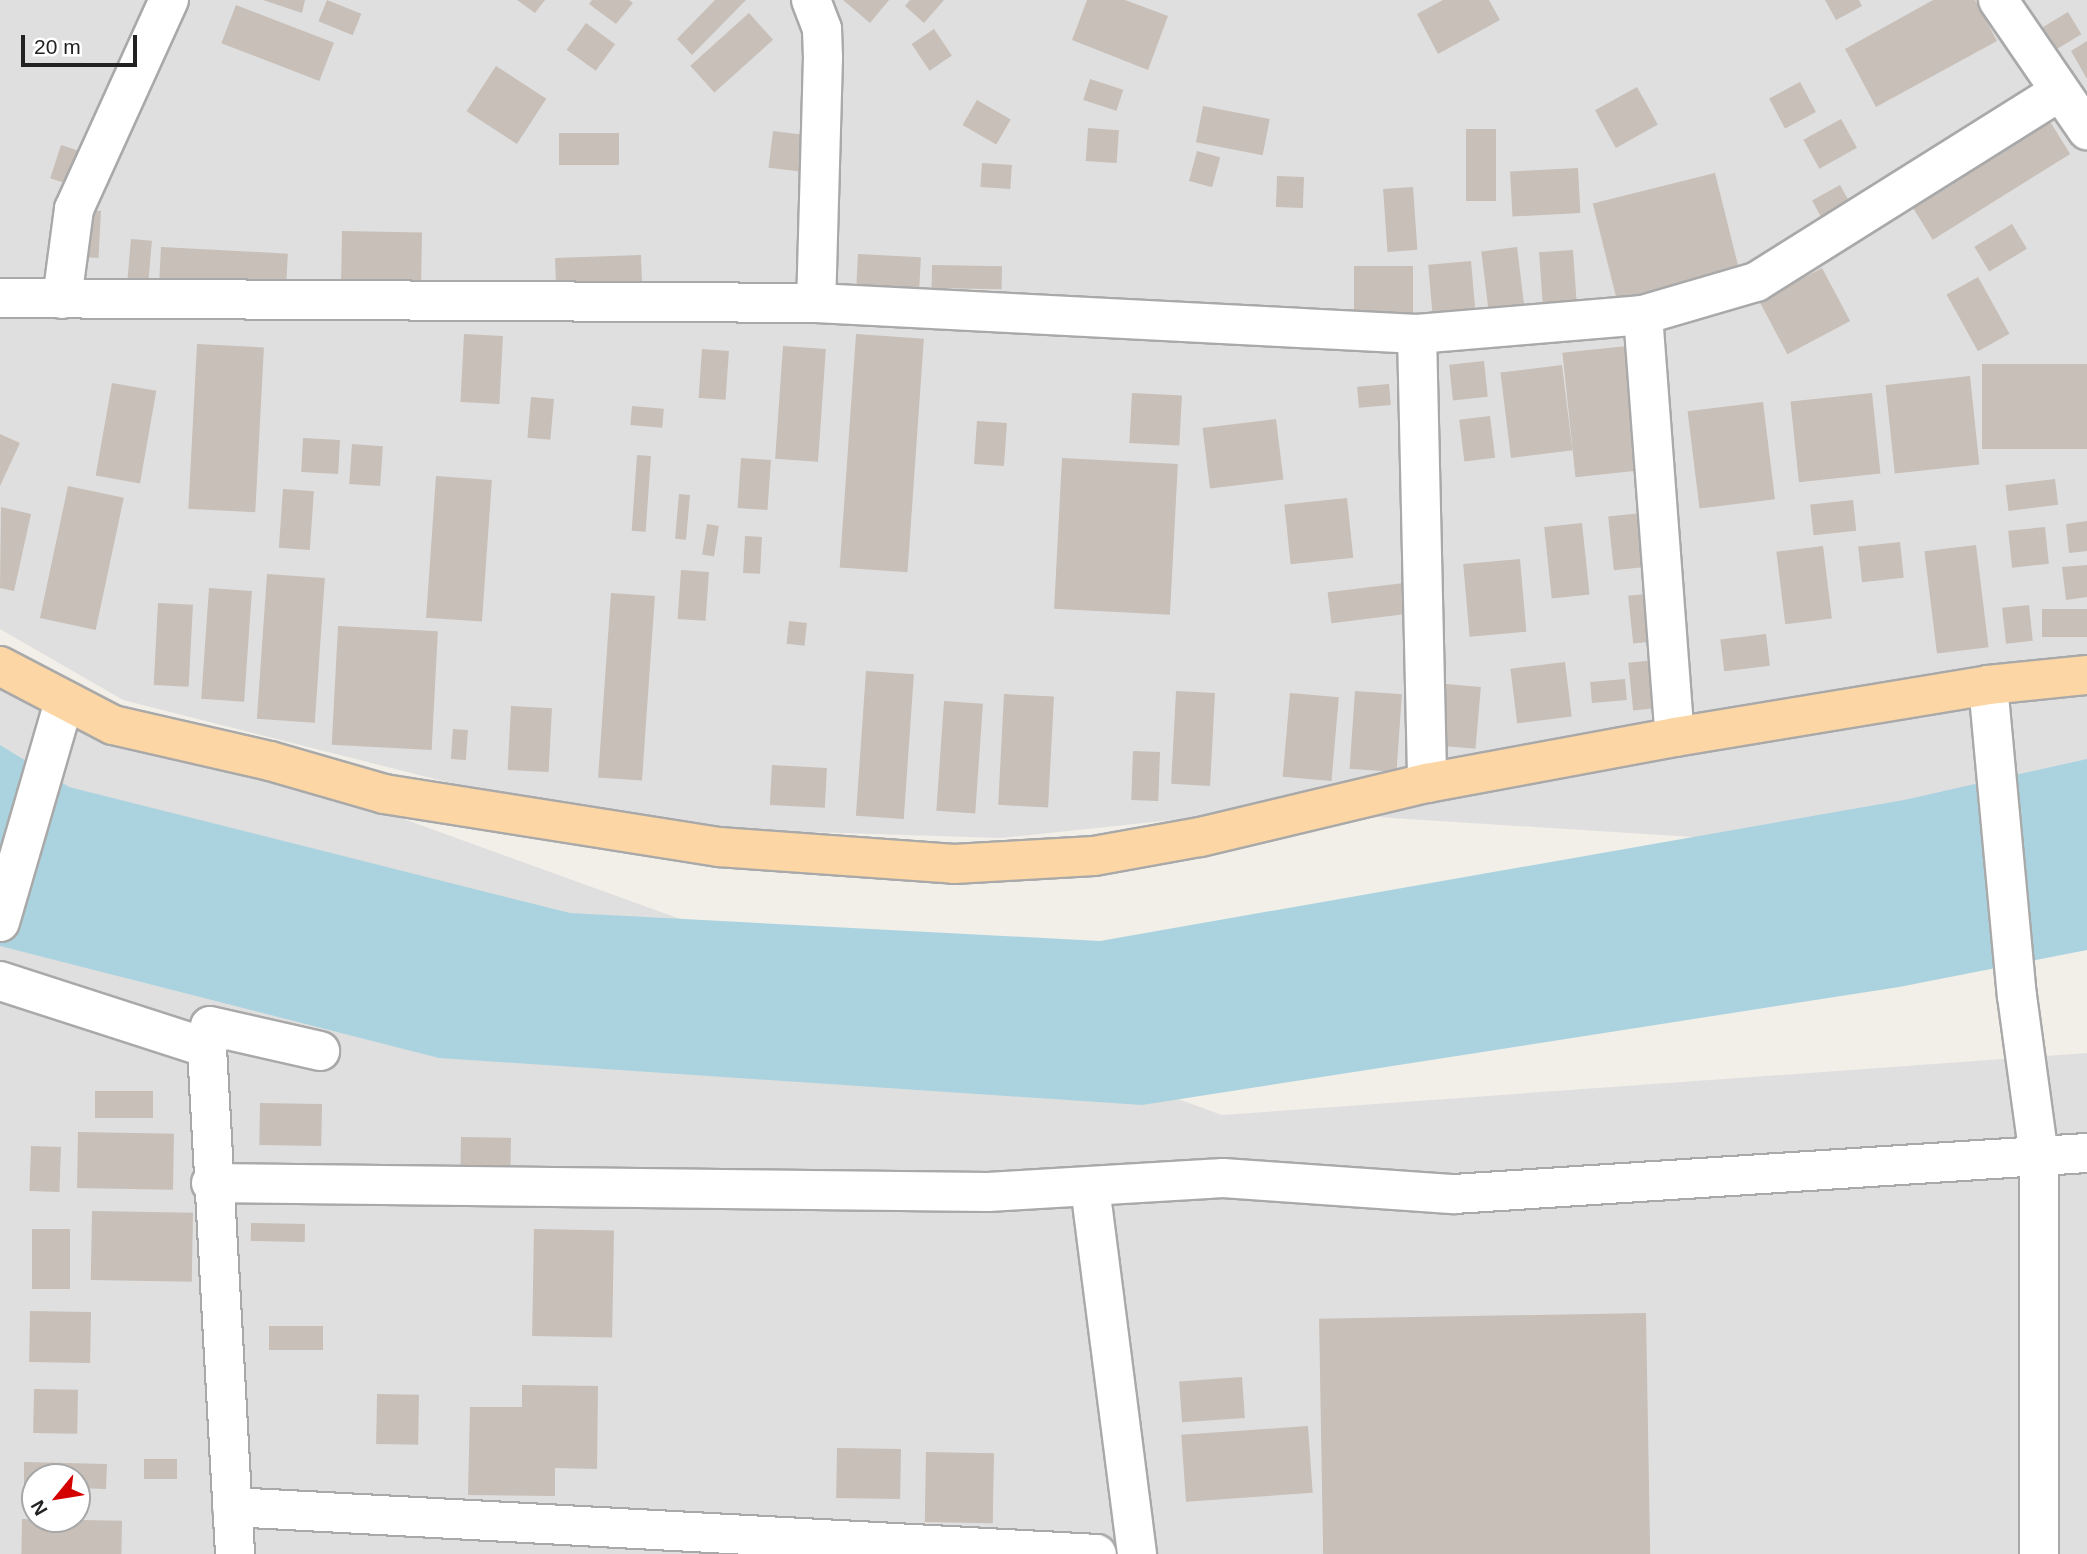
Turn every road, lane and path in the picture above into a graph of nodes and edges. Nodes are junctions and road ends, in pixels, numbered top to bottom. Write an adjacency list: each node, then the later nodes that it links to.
1 (169, 0): 7 (street)
2 (811, 0): 8 (street)
3 (1998, 0): 4 (street)
4 (2059, 92): 5 (street); 9 (street)
5 (2087, 130)
6 (0, 298): 7 (street)
7 (62, 299): 8 (street)
8 (816, 303): 10 (street)
9 (1643, 315): 10 (street); 15 (street)
10 (1417, 334): 16 (street)
11 (0, 666): 14 (main road)
12 (2087, 675): 13 (main road)
13 (1988, 685): 15 (main road); 22 (street)
14 (64, 702): 16 (main road); 17 (street)
15 (1675, 737): 16 (main road)
16 (1427, 783)
17 (0, 922)
18 (0, 981): 19 (street)
19 (207, 1048): 20 (street); 23 (street)
20 (320, 1051)
21 (2087, 1153): 22 (street)
22 (2039, 1156): 24 (street); 29 (street)
23 (211, 1183): 24 (street); 25 (street)
24 (1090, 1187): 28 (street)
25 (232, 1507): 26 (street); 27 (street)
26 (235, 1554)
27 (1097, 1554)
28 (1138, 1554)
29 (2039, 1554)

